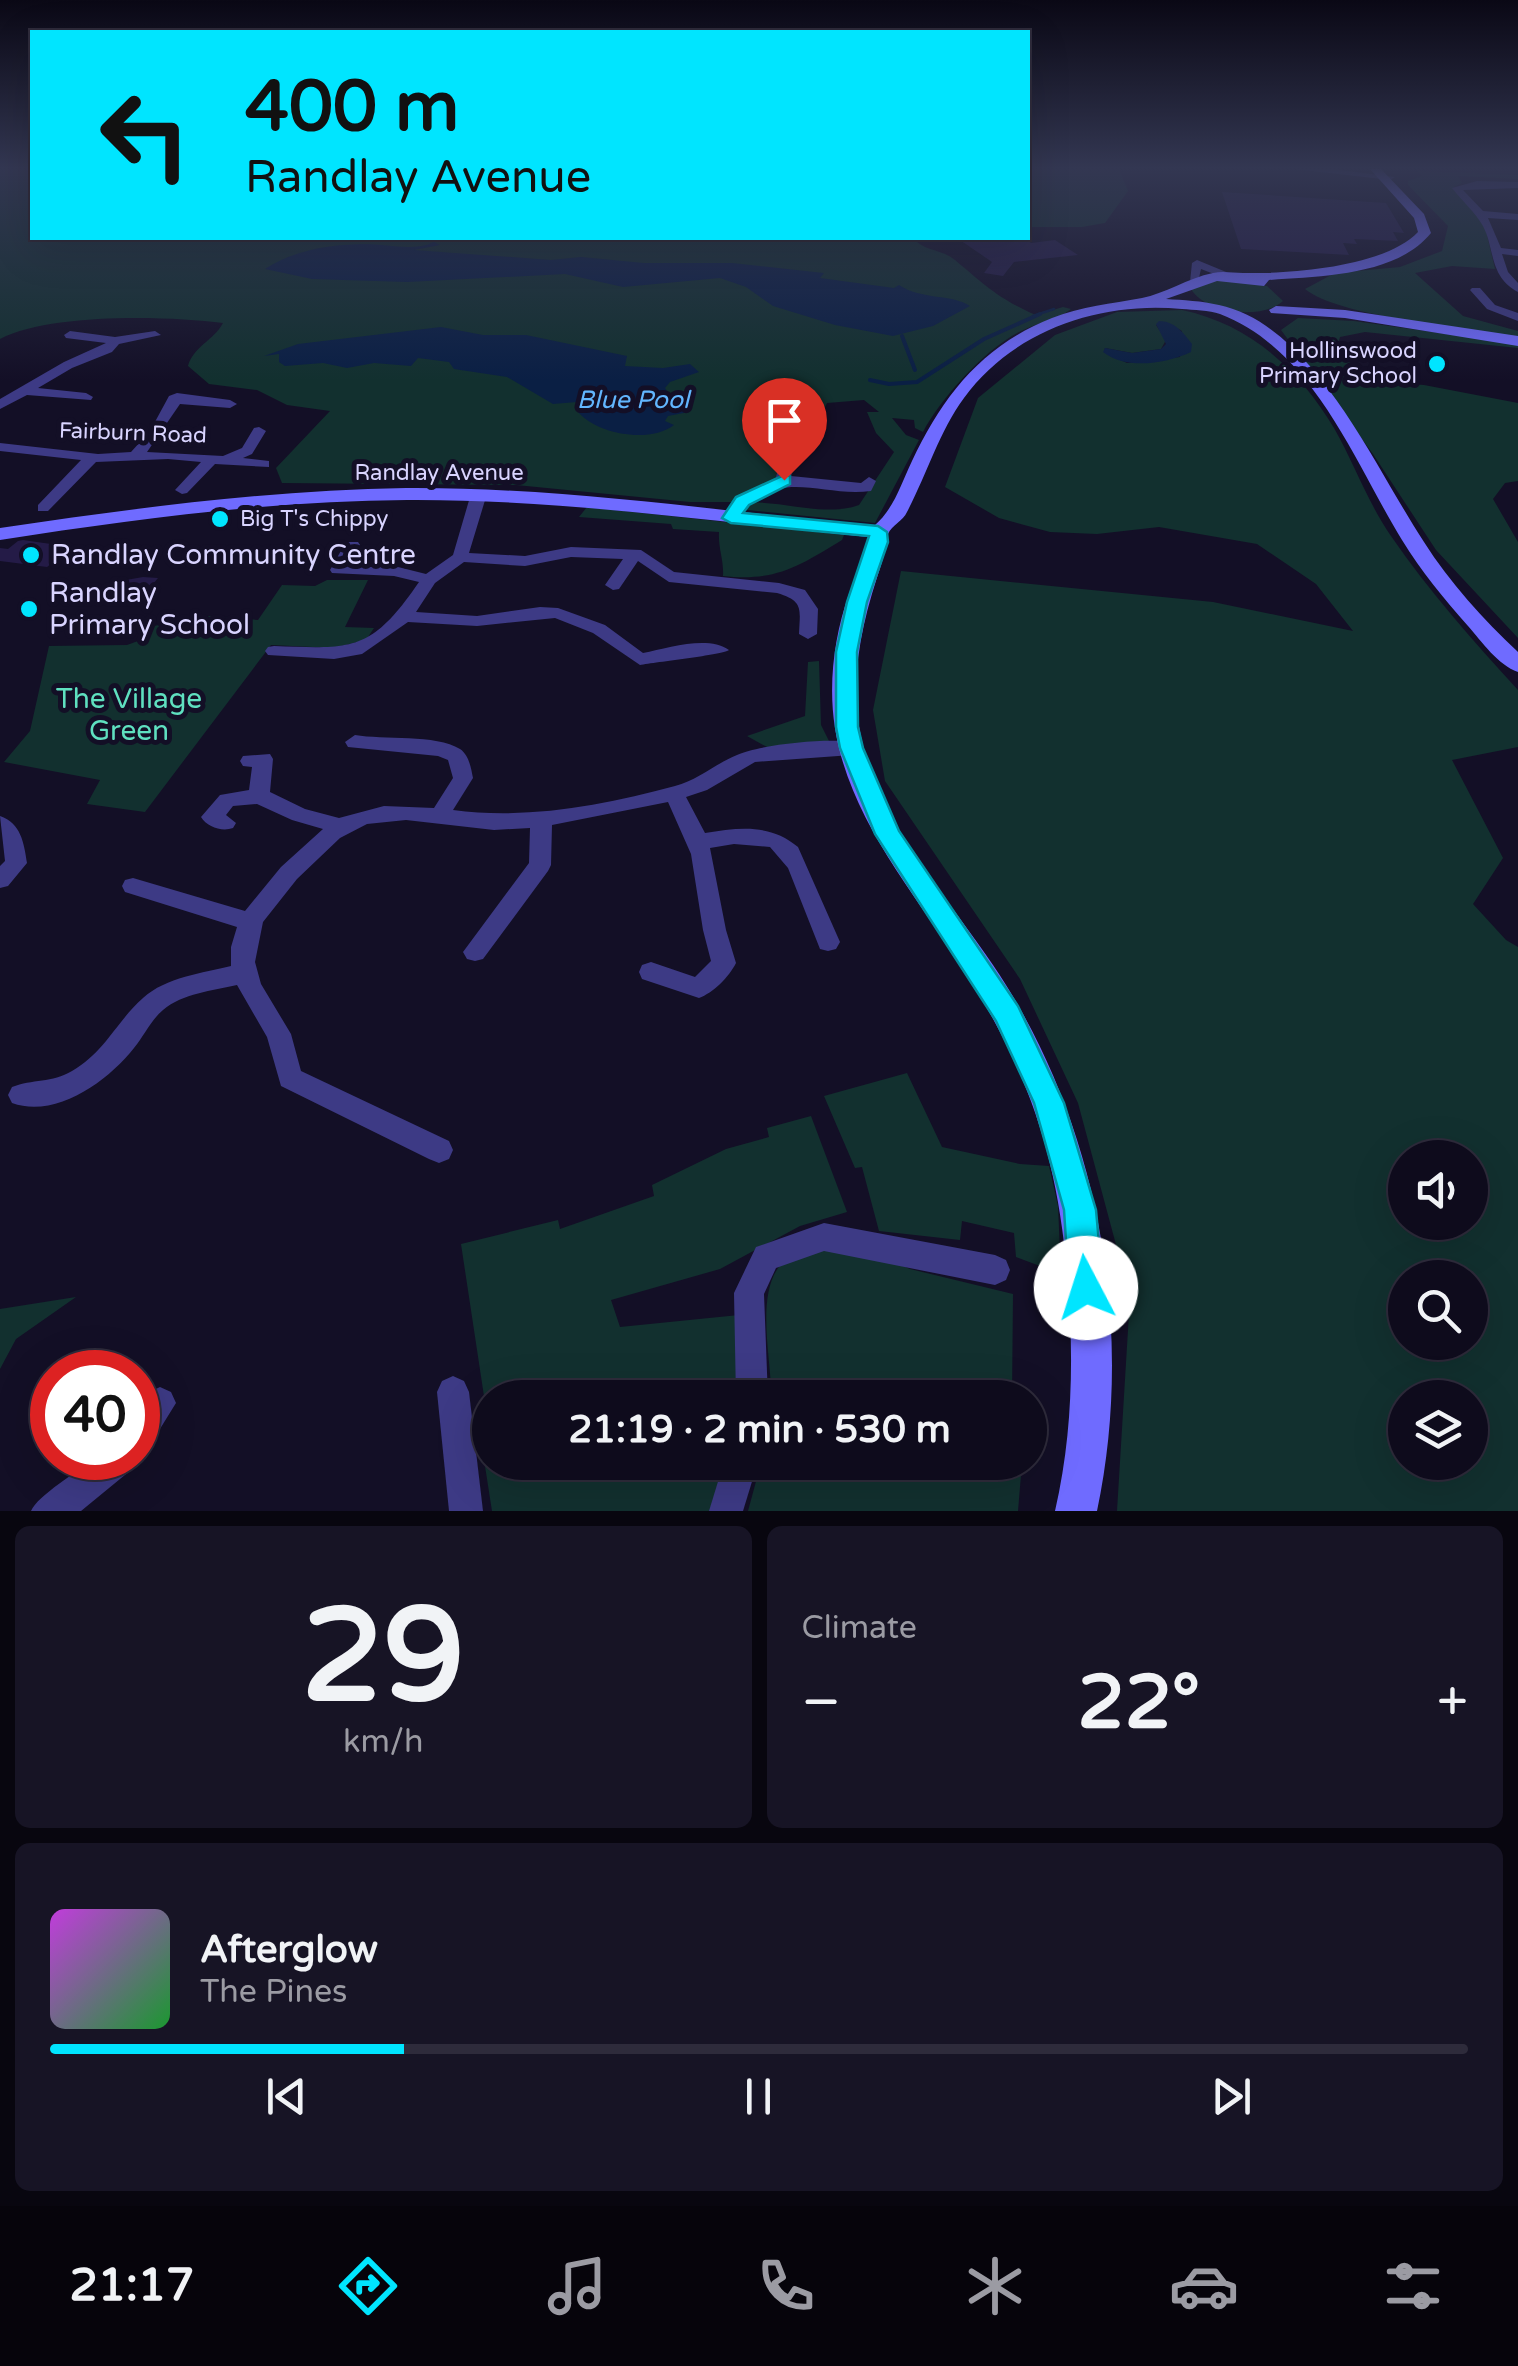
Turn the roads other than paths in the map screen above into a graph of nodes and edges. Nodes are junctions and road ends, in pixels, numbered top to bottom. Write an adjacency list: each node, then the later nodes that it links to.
1 (1421, 240): 5 (street)
2 (1491, 240): 3 (street)
3 (1493, 250): 4 (street); 8 (street)
4 (1518, 253)
5 (1308, 272): 6 (street); 10 (street)
6 (1247, 278): 7 (street); 10 (street)
7 (1191, 282): 11 (street); 12 (street)
8 (1518, 289)
9 (1476, 290): 14 (street)
10 (1285, 294): 13 (street); 15 (street)
11 (1140, 303): 12 (street); 37 (street)
12 (1222, 310): 15 (street)
13 (1346, 314): 15 (street); 19 (street)
14 (1518, 317)
15 (1270, 318): 48 (street)
16 (70, 335): 18 (street)
17 (156, 336): 18 (street)
18 (115, 341): 20 (street)
19 (1518, 341)
20 (28, 392): 21 (street); 23 (street)
21 (86, 397)
22 (230, 404): 27 (street)
23 (0, 406)
24 (813, 411): 31 (street)
25 (259, 430): 29 (street)
26 (0, 448): 28 (street, Fairburn Road)
27 (135, 456): 28 (street, Fairburn Road); 29 (street, Fairburn Road)
28 (92, 457): 35 (street)
29 (217, 459): 30 (street, Fairburn Road); 33 (street)
30 (264, 464)
31 (784, 480): 32 (street); 36 (street)
32 (867, 487)
33 (182, 490)
34 (478, 496): 36 (street, Randlay Avenue); 38 (street, Randlay Avenue); 41 (street)
35 (43, 508)
36 (731, 518): 37 (street, Randlay Avenue)
37 (878, 532): 50 (street)
38 (0, 534)
39 (352, 546): 42 (street)
40 (635, 554): 41 (street); 43 (street); 45 (street)
41 (460, 557): 42 (street)
42 (429, 580): 44 (street)
43 (613, 585)
44 (404, 617): 46 (street); 47 (street)
45 (808, 634)
46 (720, 650)
47 (274, 651)
48 (1513, 660)
49 (355, 742): 54 (street)
50 (852, 748): 52 (street); 77 (street)
51 (250, 761): 53 (street)
52 (673, 793): 55 (street); 59 (street)
53 (259, 796): 57 (street); 58 (street)
54 (438, 818): 55 (street); 58 (street)
55 (541, 819): 64 (street)
56 (0, 824): 60 (street)
57 (225, 824)
58 (341, 826): 62 (street)
59 (698, 842): 63 (street); 65 (street)
60 (0, 880)
61 (133, 886): 62 (street)
62 (251, 922): 66 (street)
63 (828, 942)
64 (475, 952)
65 (651, 972)
66 (244, 973): 67 (street); 68 (street)
67 (21, 1095)
68 (439, 1150)
69 (996, 1270): 70 (street)
70 (751, 1380)
71 (453, 1392): 75 (street)
72 (93, 1480): 74 (street)
73 (735, 1480): 76 (street)
74 (48, 1511)
75 (466, 1511)
76 (726, 1511)
77 (1076, 1511)

